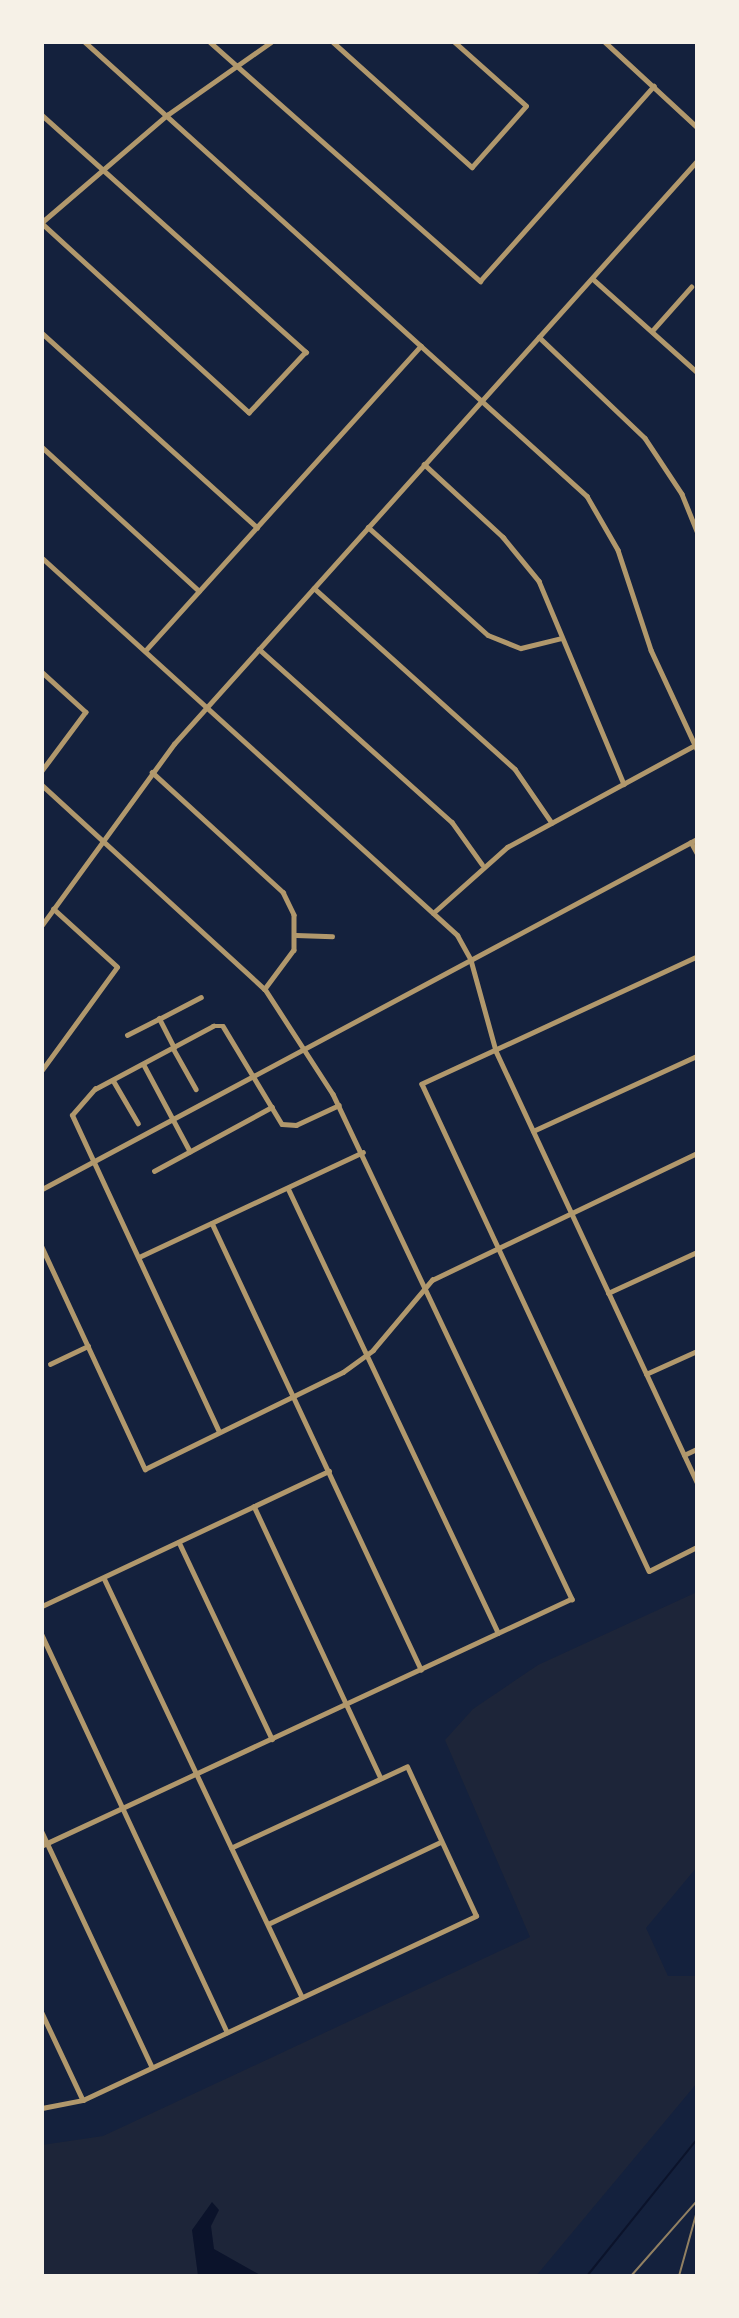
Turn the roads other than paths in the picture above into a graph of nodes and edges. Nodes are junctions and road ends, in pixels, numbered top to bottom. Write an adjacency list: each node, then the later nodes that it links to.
1 (85, 42): 10 (street)
2 (210, 42): 7 (street)
3 (271, 42): 7 (street)
4 (333, 42): 5 (street)
5 (454, 42)
6 (604, 42): 8 (street)
7 (237, 66): 8 (street); 10 (street)
8 (654, 86): 11 (street)
9 (42, 115): 13 (street)
10 (167, 115): 13 (street); 20 (street)
11 (697, 127)
12 (697, 161): 15 (street)
13 (102, 168): 14 (street); 14 (street)
14 (42, 223)
15 (593, 279): 17 (street); 19 (street)
16 (691, 287): 17 (street)
17 (651, 331): 21 (street)
18 (42, 333): 25 (street)
19 (539, 337): 22 (street); 27 (street)
20 (421, 346): 22 (street); 25 (street)
21 (697, 372)
22 (483, 400): 24 (street); 36 (street)
23 (42, 447): 30 (street)
24 (424, 464): 26 (street); 31 (street)
25 (257, 527): 30 (street)
26 (368, 527): 29 (street); 31 (street)
27 (697, 531)
28 (42, 558): 33 (street)
29 (314, 588): 32 (street); 41 (street)
30 (200, 591): 33 (street)
31 (562, 638): 39 (street)
32 (259, 649): 35 (street); 45 (street)
33 (145, 651): 35 (street)
34 (42, 672): 37 (street)
35 (205, 708): 38 (street); 47 (street)
36 (696, 746): 39 (street)
37 (42, 771)
38 (152, 772): 42 (street); 49 (street)
39 (624, 784): 41 (street)
40 (42, 786): 42 (street)
41 (552, 823): 45 (street)
42 (103, 840): 46 (street); 53 (street)
43 (694, 840): 44 (street); 52 (street)
44 (697, 853)
45 (482, 864): 47 (street)
46 (53, 909): 48 (street); 62 (street)
47 (433, 913): 52 (street)
48 (42, 925)
49 (296, 935): 50 (street); 53 (street)
50 (332, 936)
51 (697, 957): 59 (street)
52 (471, 960): 58 (street); 59 (street)
53 (265, 989): 58 (street)
54 (201, 997): 55 (street)
55 (159, 1019): 56 (street); 57 (street)
56 (127, 1035)
57 (173, 1048): 61 (street); 63 (street); 65 (street)
58 (301, 1051): 63 (street); 66 (street)
59 (496, 1051): 70 (street); 81 (street)
60 (697, 1056): 70 (street)
61 (144, 1065): 64 (street); 68 (street)
62 (42, 1070)
63 (255, 1076): 67 (street); 68 (street)
64 (113, 1080): 69 (street); 74 (street)
65 (196, 1089)
66 (340, 1104): 67 (street); 72 (street)
67 (272, 1107): 71 (street)
68 (175, 1119): 71 (street); 74 (street)
69 (138, 1123)
70 (533, 1131): 78 (street)
71 (190, 1152): 75 (street)
72 (363, 1152): 76 (street); 84 (street)
73 (697, 1153): 78 (street)
74 (93, 1162): 77 (street); 83 (street)
75 (154, 1171)
76 (288, 1188): 79 (street); 88 (street)
77 (42, 1189)
78 (571, 1212): 81 (street); 85 (street)
79 (212, 1223): 83 (street); 91 (street)
80 (42, 1247): 86 (street)
81 (497, 1247): 84 (street); 99 (street)
82 (697, 1252): 85 (street)
83 (139, 1257): 92 (street)
84 (424, 1285): 88 (street); 102 (street)
85 (608, 1293): 90 (street)
86 (88, 1346): 89 (street); 92 (street)
87 (697, 1351): 90 (street)
88 (366, 1357): 91 (street); 102 (street)
89 (50, 1364)
90 (646, 1374): 94 (street)
91 (295, 1396): 92 (street); 95 (street)
92 (219, 1432)
93 (697, 1449): 94 (street)
94 (684, 1455): 96 (street)
95 (329, 1471): 97 (street); 104 (street)
96 (697, 1483)
97 (254, 1506): 98 (street); 105 (street)
98 (179, 1542): 100 (street); 106 (street)
99 (697, 1547)
100 (103, 1578): 101 (street); 107 (street)
101 (42, 1606)
102 (498, 1633): 104 (street)
103 (42, 1635): 109 (street)
104 (421, 1669): 105 (street)
105 (347, 1704): 106 (street); 108 (street)
106 (272, 1739): 107 (street)
107 (197, 1774): 109 (street); 113 (street)
108 (381, 1778): 111 (street); 113 (street)
109 (122, 1809): 112 (street); 117 (street)
110 (42, 1832): 112 (street)
111 (441, 1842): 114 (street); 115 (street)
112 (45, 1845): 118 (street)
113 (232, 1848): 114 (street)
114 (267, 1924): 115 (street)
115 (302, 1996): 117 (street)
116 (42, 2012): 119 (street)
117 (227, 2032): 118 (street)
118 (152, 2067): 119 (street)
119 (83, 2100): 120 (street)
120 (42, 2108)

